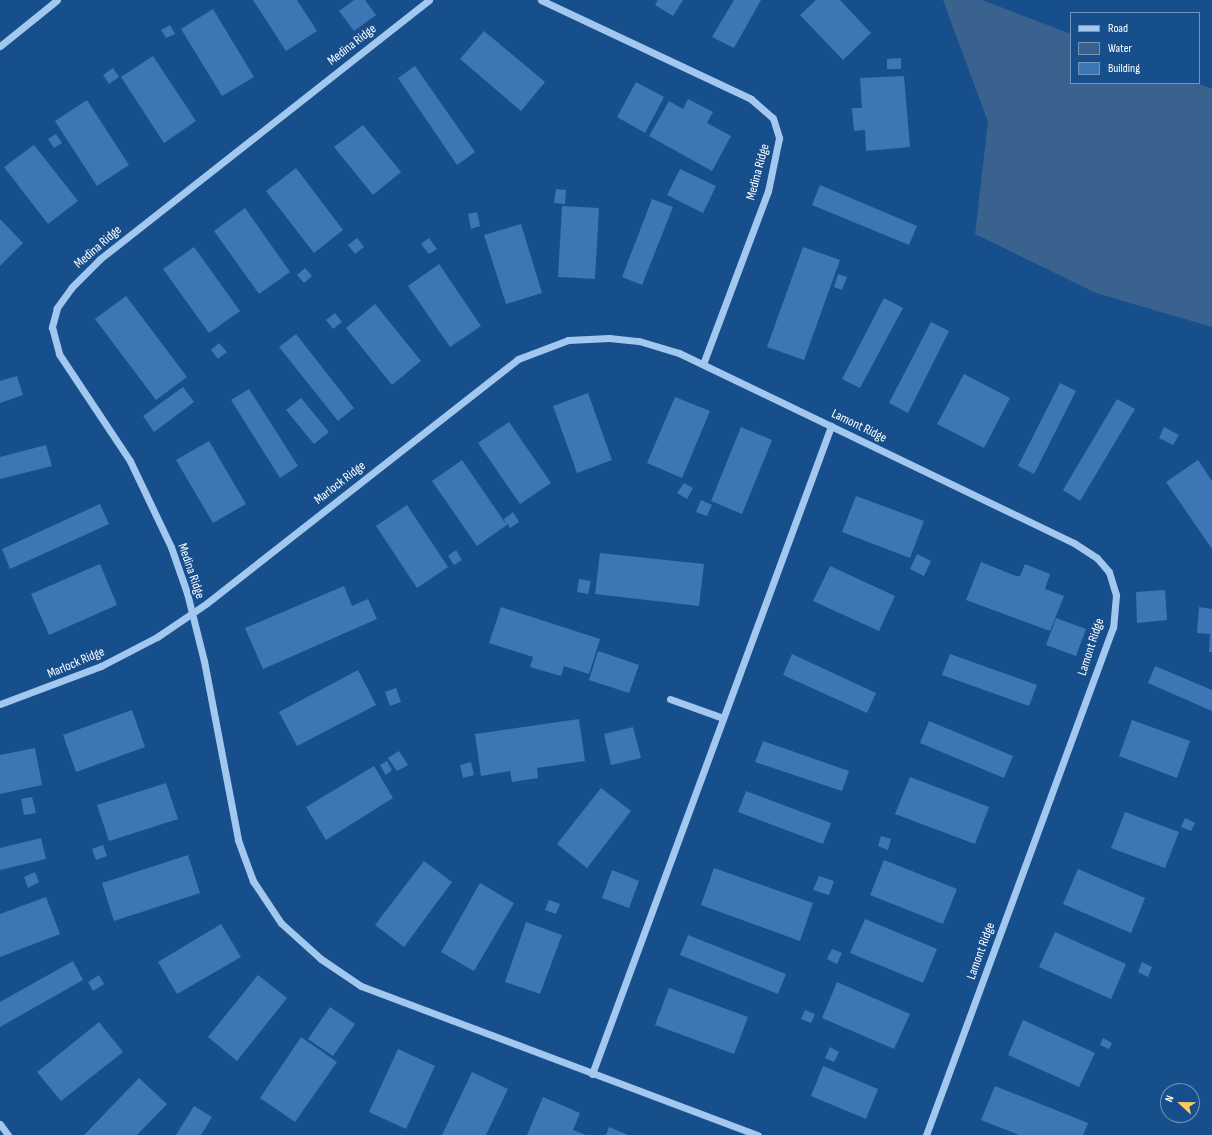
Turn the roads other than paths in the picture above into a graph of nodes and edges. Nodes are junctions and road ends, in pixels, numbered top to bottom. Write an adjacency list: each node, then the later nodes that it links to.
1 (57, 0): 4 (street)
2 (429, 0): 7 (street, Medina Ridge)
3 (541, 0): 5 (street, Medina Ridge)
4 (0, 46)
5 (703, 364): 6 (street, Lamont Ridge); 7 (street, Marlock Ridge)
6 (831, 426): 10 (street); 15 (street, Lamont Ridge)
7 (192, 613): 9 (street, Marlock Ridge); 11 (street, Medina Ridge)
8 (670, 698): 10 (street)
9 (0, 704)
10 (723, 718): 11 (street)
11 (592, 1074): 14 (street, Medina Ridge)
12 (0, 1124): 13 (street)
13 (8, 1135)
14 (758, 1135)
15 (926, 1135)

